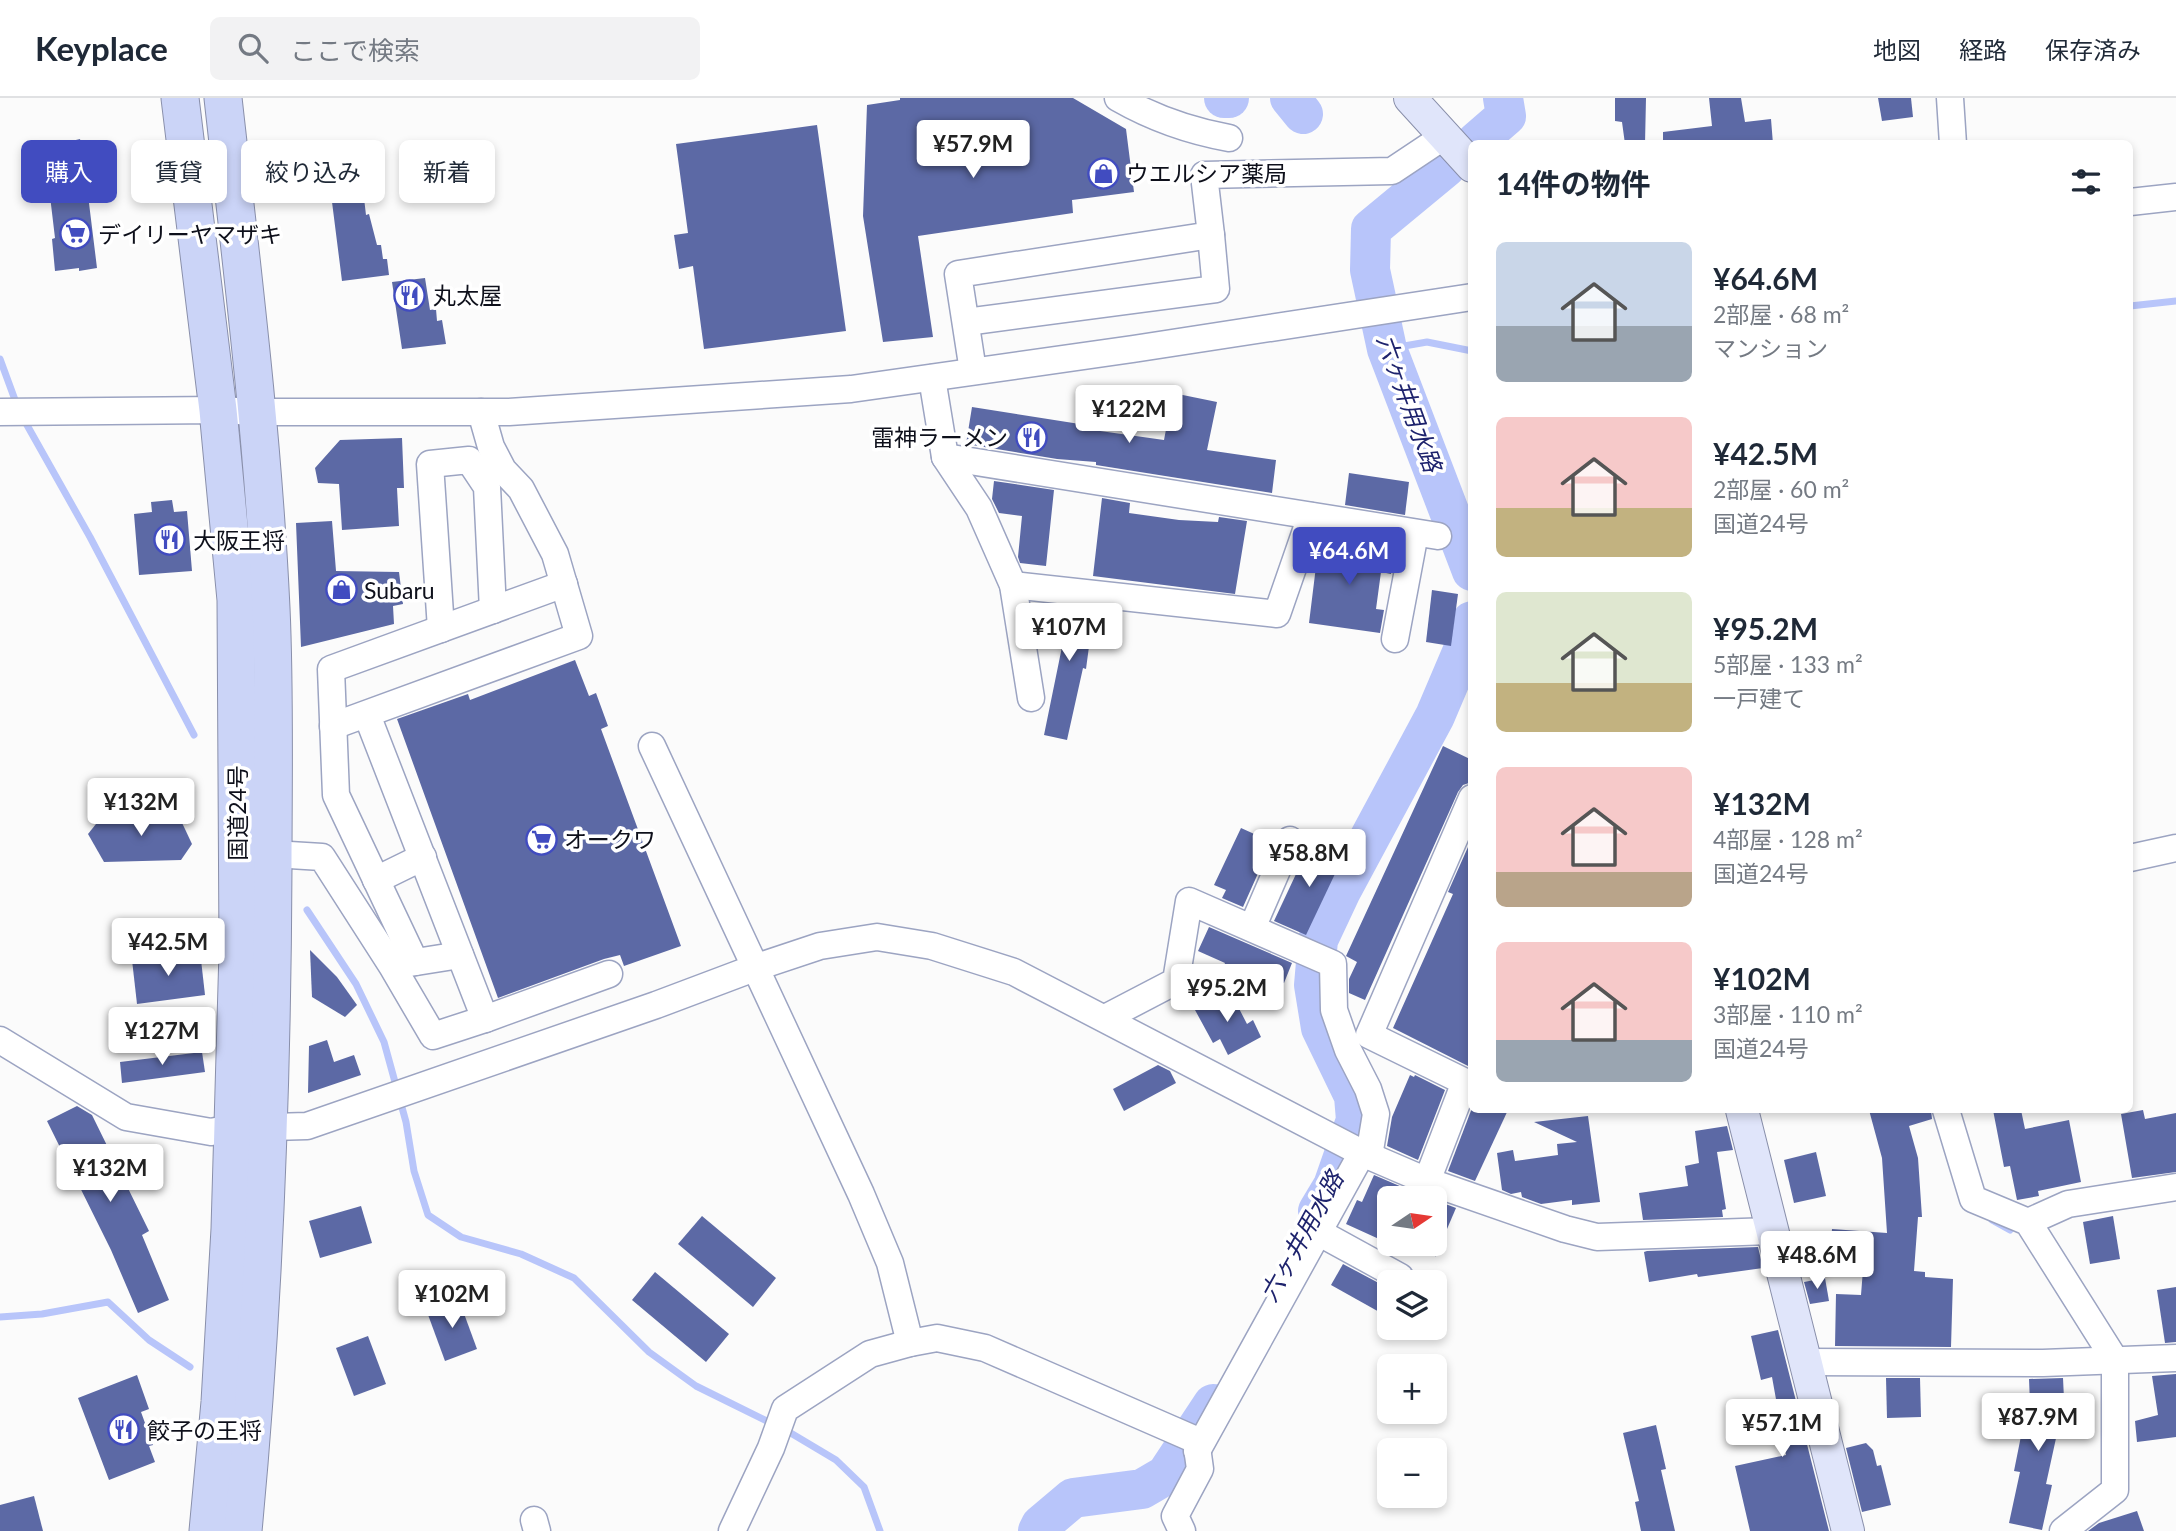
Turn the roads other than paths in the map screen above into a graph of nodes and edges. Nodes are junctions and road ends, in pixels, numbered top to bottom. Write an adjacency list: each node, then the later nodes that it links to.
1 (180, 98): 17 (highway, 国道24号)
2 (223, 98): 19 (highway, 国道24号)
3 (1118, 98): 7 (street)
4 (1410, 98): 6 (main road)
5 (1950, 98): 8 (street)
6 (1446, 135): 9 (main road); 12 (street)
7 (1229, 138)
8 (1953, 140)
9 (1468, 161)
10 (2176, 197): 11 (street)
11 (2133, 202)
12 (1211, 235): 14 (street); 14 (street)
13 (1468, 298): 15 (street)
14 (966, 322): 15 (street)
15 (973, 372): 16 (street)
16 (932, 378): 20 (street); 21 (street)
17 (218, 410): 18 (street); 19 (street); 52 (highway, 国道24号)
18 (0, 412)
19 (258, 412): 20 (street); 35 (highway, 国道24号)
20 (481, 412): 23 (street)
21 (945, 457): 22 (street); 24 (street)
22 (1311, 516): 24 (street); 27 (street)
23 (564, 584): 25 (street); 29 (street)
24 (1013, 585): 28 (street)
25 (494, 610): 26 (street); 26 (street)
26 (441, 629): 30 (street)
27 (1395, 639)
28 (1031, 698)
29 (367, 715): 30 (street); 36 (street)
30 (333, 726): 38 (street)
31 (652, 747): 42 (street)
32 (1468, 806): 47 (street)
33 (1290, 840): 39 (street)
34 (2176, 848): 37 (street)
35 (273, 854): 41 (street); 51 (highway, 国道24号)
36 (423, 857): 38 (street); 40 (street)
37 (2133, 857)
38 (376, 880): 41 (street)
39 (1252, 928): 45 (street); 53 (street)
40 (460, 955): 41 (street); 44 (street)
41 (403, 964): 44 (street)
42 (757, 967): 45 (street); 51 (street); 60 (street)
43 (609, 974): 44 (street)
44 (485, 1018)
45 (1105, 1018): 53 (street)
46 (0, 1040): 52 (street)
47 (1468, 1075)
48 (1468, 1077): 54 (street)
49 (1743, 1113): 57 (main road)
50 (1947, 1113): 56 (street)
51 (268, 1126): 52 (street); 66 (highway, 国道24号)
52 (232, 1128): 65 (highway, 国道24号)
53 (1357, 1150): 54 (street); 58 (street)
54 (1426, 1181): 57 (street)
55 (2176, 1188): 56 (street)
56 (2028, 1222): 62 (street)
57 (1771, 1231): 63 (main road)
58 (1318, 1232): 59 (street); 64 (street)
59 (1387, 1270)
60 (910, 1343): 64 (street); 67 (street)
61 (2176, 1358): 62 (street)
62 (2115, 1360): 63 (street); 70 (street)
63 (1806, 1362): 69 (main road)
64 (1197, 1451): 68 (street)
65 (208, 1531)
66 (243, 1531)
67 (732, 1531)
68 (1182, 1531)
69 (1848, 1531)
70 (2063, 1531)

